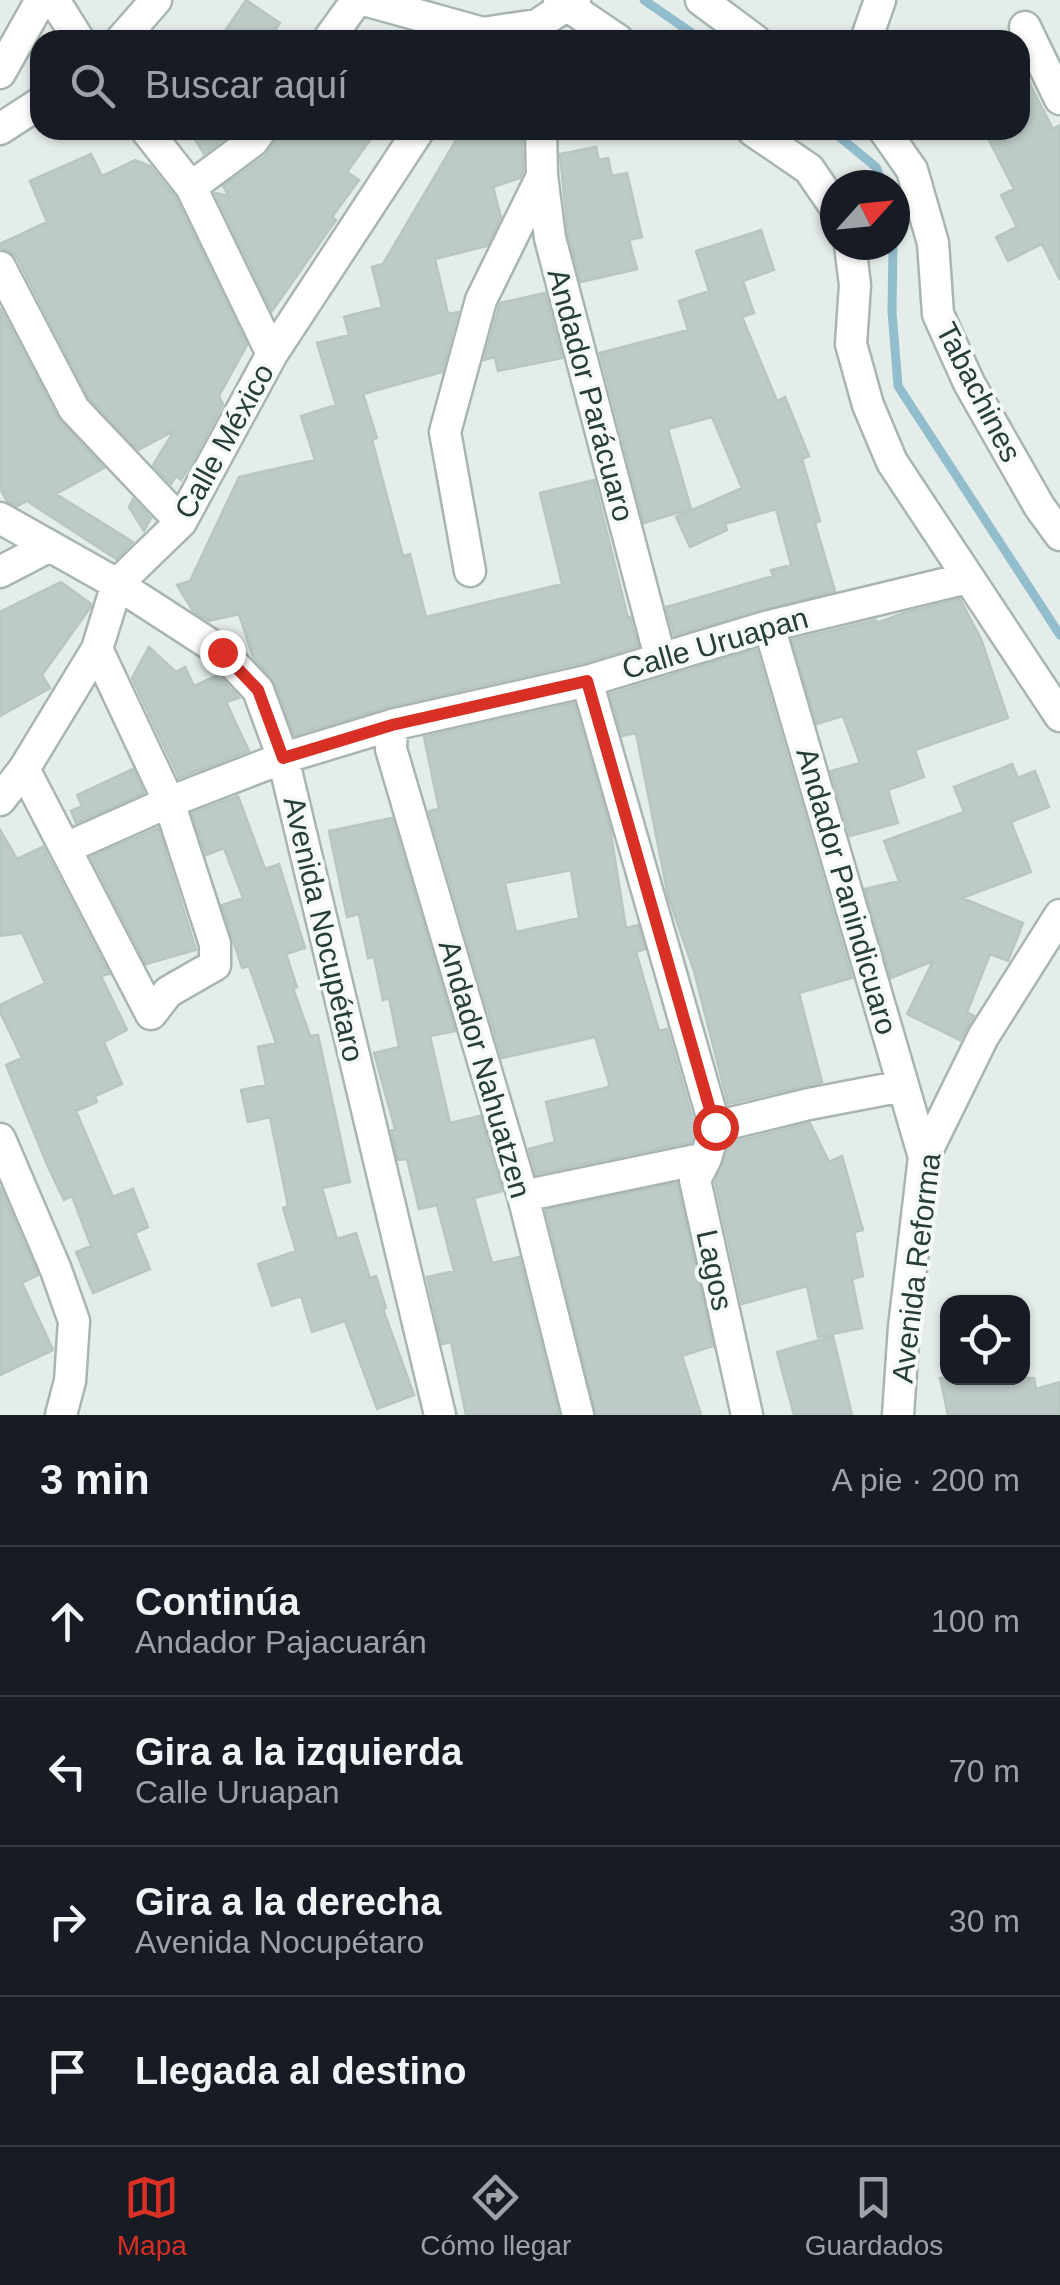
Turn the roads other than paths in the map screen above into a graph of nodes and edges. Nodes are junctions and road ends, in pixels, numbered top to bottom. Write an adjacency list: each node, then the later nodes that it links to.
1 (41, 0): 19 (street)
2 (54, 0): 9 (street)
3 (156, 0): 10 (street)
4 (361, 0): 11 (street); 12 (street)
5 (701, 0): 15 (street)
6 (880, 0): 16 (street)
7 (568, 2): 13 (street); 14 (street)
8 (1025, 27): 17 (street)
9 (74, 30)
10 (129, 30)
11 (336, 30)
12 (460, 30)
13 (540, 30)
14 (605, 30)
15 (742, 30)
16 (870, 30)
17 (1026, 30)
18 (1030, 37): 20 (street)
19 (0, 73)
20 (1060, 100)
21 (30, 110): 22 (street)
22 (0, 129)
23 (154, 140): 31 (street)
24 (254, 140): 31 (street)
25 (412, 140): 34 (street, Calle México)
26 (541, 140): 29 (street, Andador Parácuaro)
27 (767, 140): 30 (street)
28 (891, 140): 37 (street, Tabachines)
29 (542, 176): 39 (street); 45 (street, Andador Parácuaro)
30 (820, 185)
31 (191, 186): 34 (street)
32 (852, 260): 41 (street)
33 (0, 268): 36 (street)
34 (272, 354): 36 (street, Calle México)
35 (0, 518): 38 (street, Avenida Nocupétaro)
36 (181, 522): 42 (street, Calle México)
37 (1060, 535)
38 (50, 546): 40 (street); 42 (street, Avenida Nocupétaro)
39 (470, 571)
40 (0, 572)
41 (968, 578): 43 (street, Calle Uruapan); 47 (street)
42 (118, 584): 44 (street, Calle México); 49 (street, Avenida Nocupétaro)
43 (769, 626): 45 (street, Calle Uruapan); 55 (street, Andador Panindicuaro)
44 (97, 650): 50 (street, Calle México); 52 (street)
45 (660, 656): 46 (street, Calle Uruapan)
46 (587, 681): 48 (street, Calle Uruapan); 56 (street)
47 (1060, 716)
48 (392, 725): 49 (street, Calle Uruapan); 60 (street, Andador Nahuatzen)
49 (283, 758): 52 (street, Calle Uruapan); 62 (street, Avenida Nocupétaro)
50 (24, 769): 51 (street, Calle México); 53 (street)
51 (0, 800)
52 (169, 802): 53 (street, Calle Uruapan); 53 (street)
53 (66, 848)
54 (1060, 915): 58 (street, Avenida Reforma)
55 (904, 1086): 56 (street); 58 (street, Andador Panindicuaro)
56 (715, 1127): 59 (street, Lagos)
57 (0, 1139): 61 (street)
58 (924, 1157): 65 (street, Avenida Reforma)
59 (706, 1158): 60 (street); 64 (street, Lagos)
60 (523, 1196): 63 (street, Andador Nahuatzen)
61 (61, 1415)
62 (440, 1415)
63 (578, 1415)
64 (747, 1415)
65 (898, 1415)

